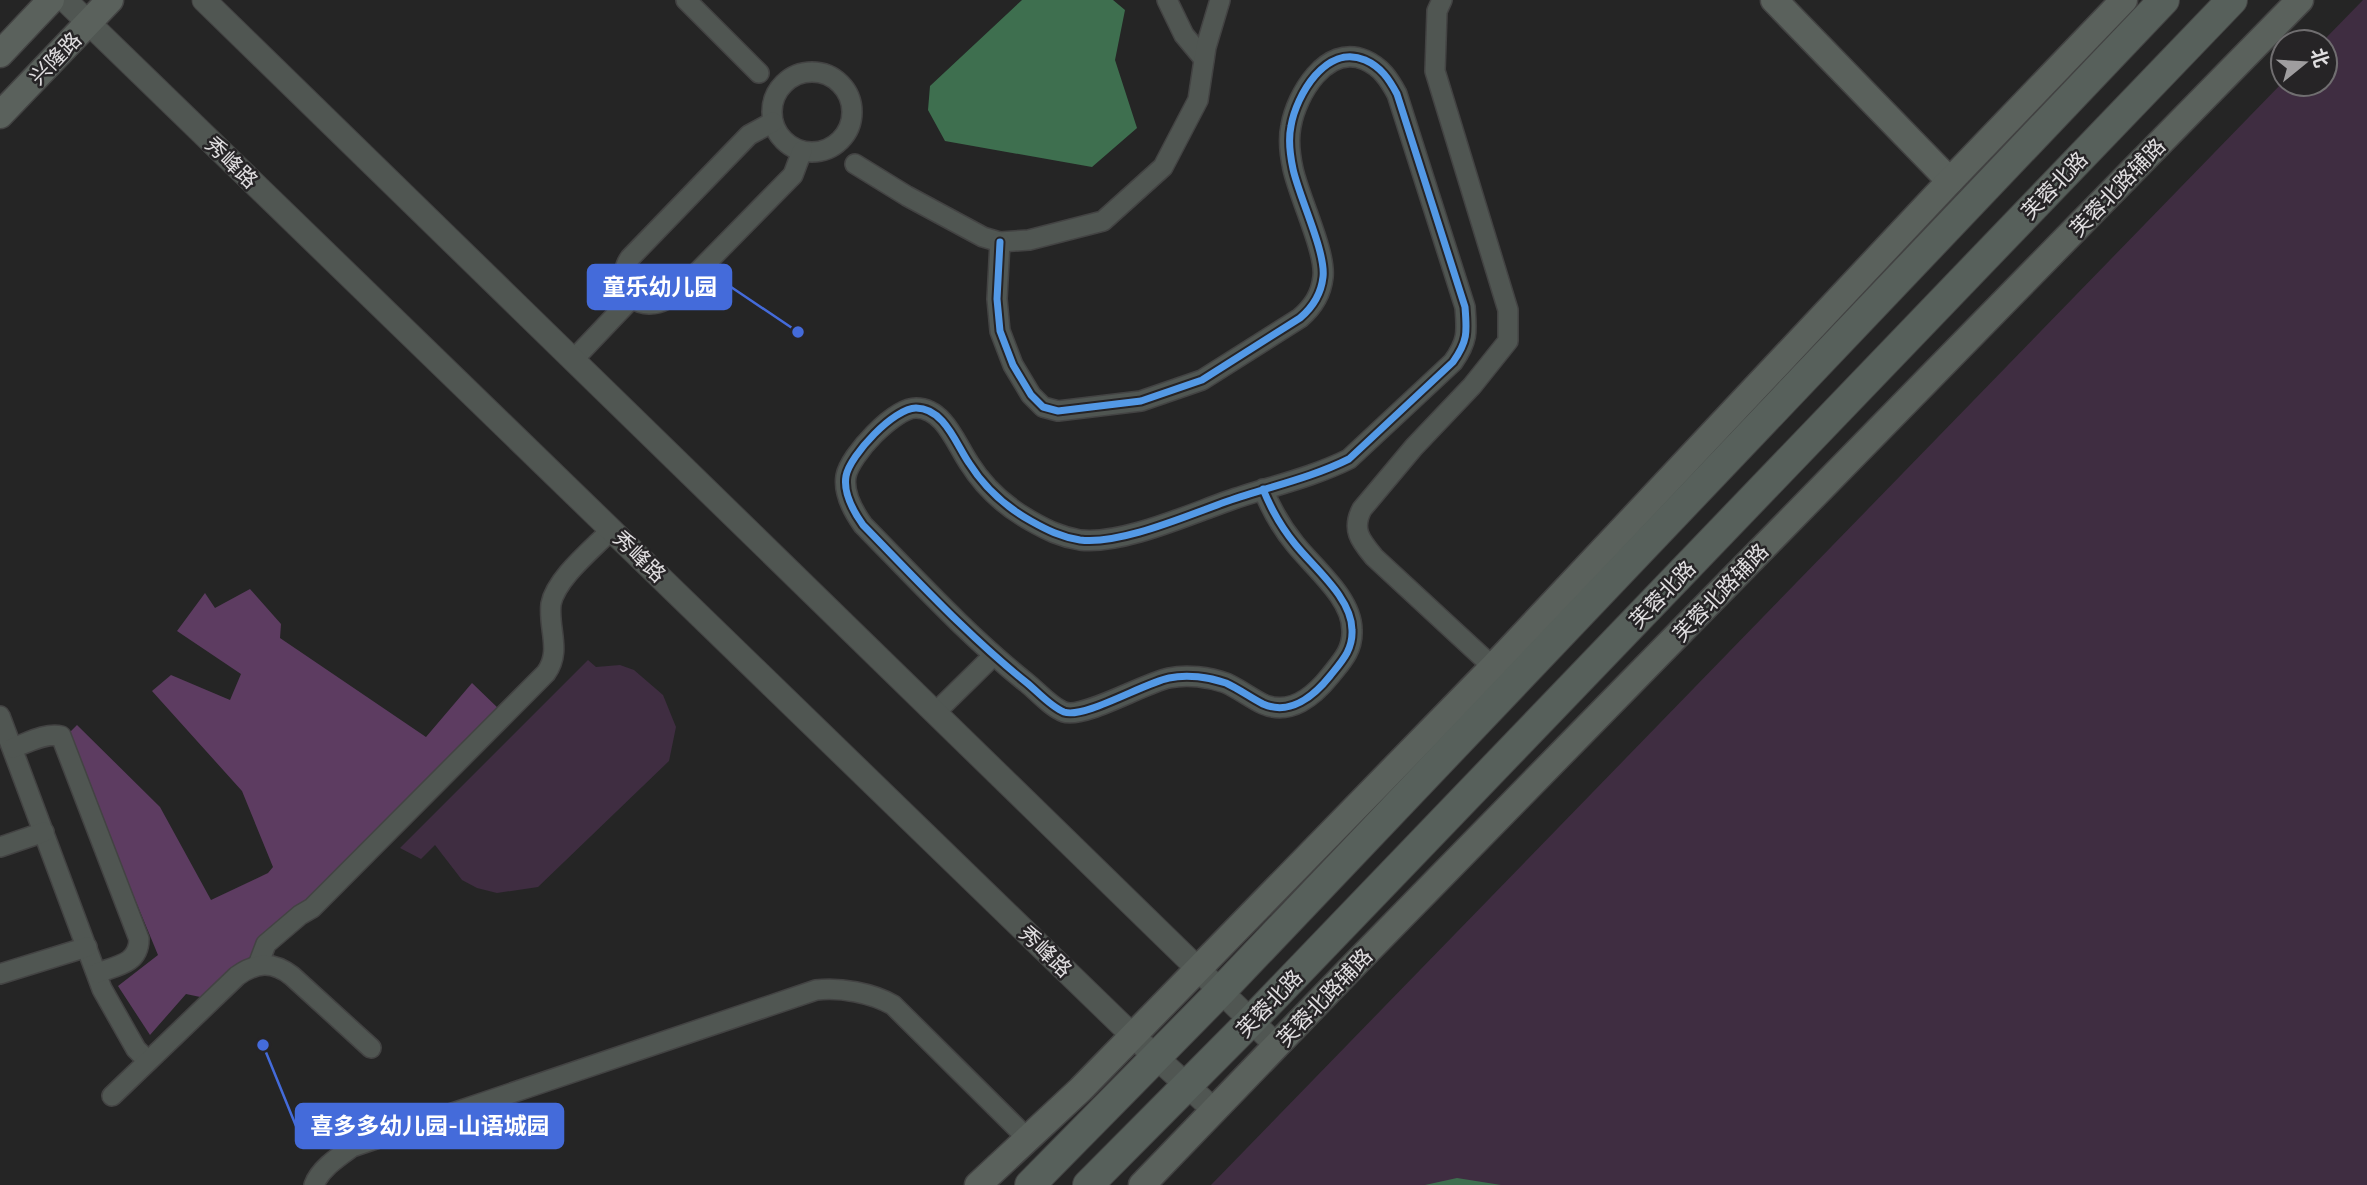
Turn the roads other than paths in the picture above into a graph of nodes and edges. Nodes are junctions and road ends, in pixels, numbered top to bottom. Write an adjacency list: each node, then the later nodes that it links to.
1 (51, 0): 15 (main road, 兴隆路)
2 (65, 0): 14 (street, 秀峰路)
3 (110, 0): 14 (main road, 兴隆路)
4 (204, 0): 28 (street)
5 (685, 0): 17 (street)
6 (1167, 0): 16 (street)
7 (1220, 0): 16 (street)
8 (1442, 0): 32 (street)
9 (1774, 0): 25 (main road)
10 (2124, 0): 25 (main road)
11 (2164, 0): 43 (main road, 芙蓉北路)
12 (2232, 0): 44 (main road, 芙蓉北路)
13 (2300, 0): 46 (main road, 芙蓉北路辅路)
14 (89, 23): 20 (main road, 兴隆路); 30 (street, 秀峰路)
15 (0, 54)
16 (1204, 60): 26 (street)
17 (759, 73): 18 (street); 19 (street)
18 (788, 80): 19 (street); 21 (street)
19 (773, 112): 23 (street); 27 (street)
20 (0, 115)
21 (844, 137): 22 (street); 24 (street)
22 (827, 150): 23 (street); 24 (street)
23 (802, 151): 27 (street)
24 (855, 164): 26 (street)
25 (1950, 181): 32 (main road)
26 (1000, 242): 29 (street)
27 (633, 297): 28 (street)
28 (574, 359): 33 (street)
29 (1263, 489): 31 (street); 31 (street)
30 (612, 529): 39 (street); 45 (street, 秀峰路)
31 (993, 656): 33 (street)
32 (1493, 667): 40 (main road)
33 (936, 712): 40 (street)
34 (0, 716): 35 (street)
35 (13, 748): 36 (street); 41 (street)
36 (44, 832): 37 (street); 38 (street)
37 (0, 847)
38 (87, 947): 41 (street); 42 (street)
39 (258, 965): 47 (street); 49 (street)
40 (1198, 970): 43 (street); 45 (main road)
41 (97, 973): 49 (street)
42 (0, 974)
43 (1220, 992): 44 (street); 48 (main road, 芙蓉北路)
44 (1251, 1021): 46 (street); 50 (main road, 芙蓉北路)
45 (1133, 1036): 48 (street, 秀峰路); 53 (main road)
46 (1277, 1046): 52 (main road, 芙蓉北路辅路)
47 (371, 1048)
48 (1156, 1057): 50 (street, 秀峰路); 56 (main road, 芙蓉北路)
49 (148, 1061): 51 (street)
50 (1188, 1087): 52 (street, 秀峰路); 57 (main road, 芙蓉北路)
51 (112, 1096)
52 (1215, 1111): 58 (main road, 芙蓉北路辅路)
53 (1028, 1139): 54 (street); 55 (main road)
54 (314, 1185)
55 (978, 1185)
56 (1030, 1185)
57 (1088, 1185)
58 (1142, 1185)

